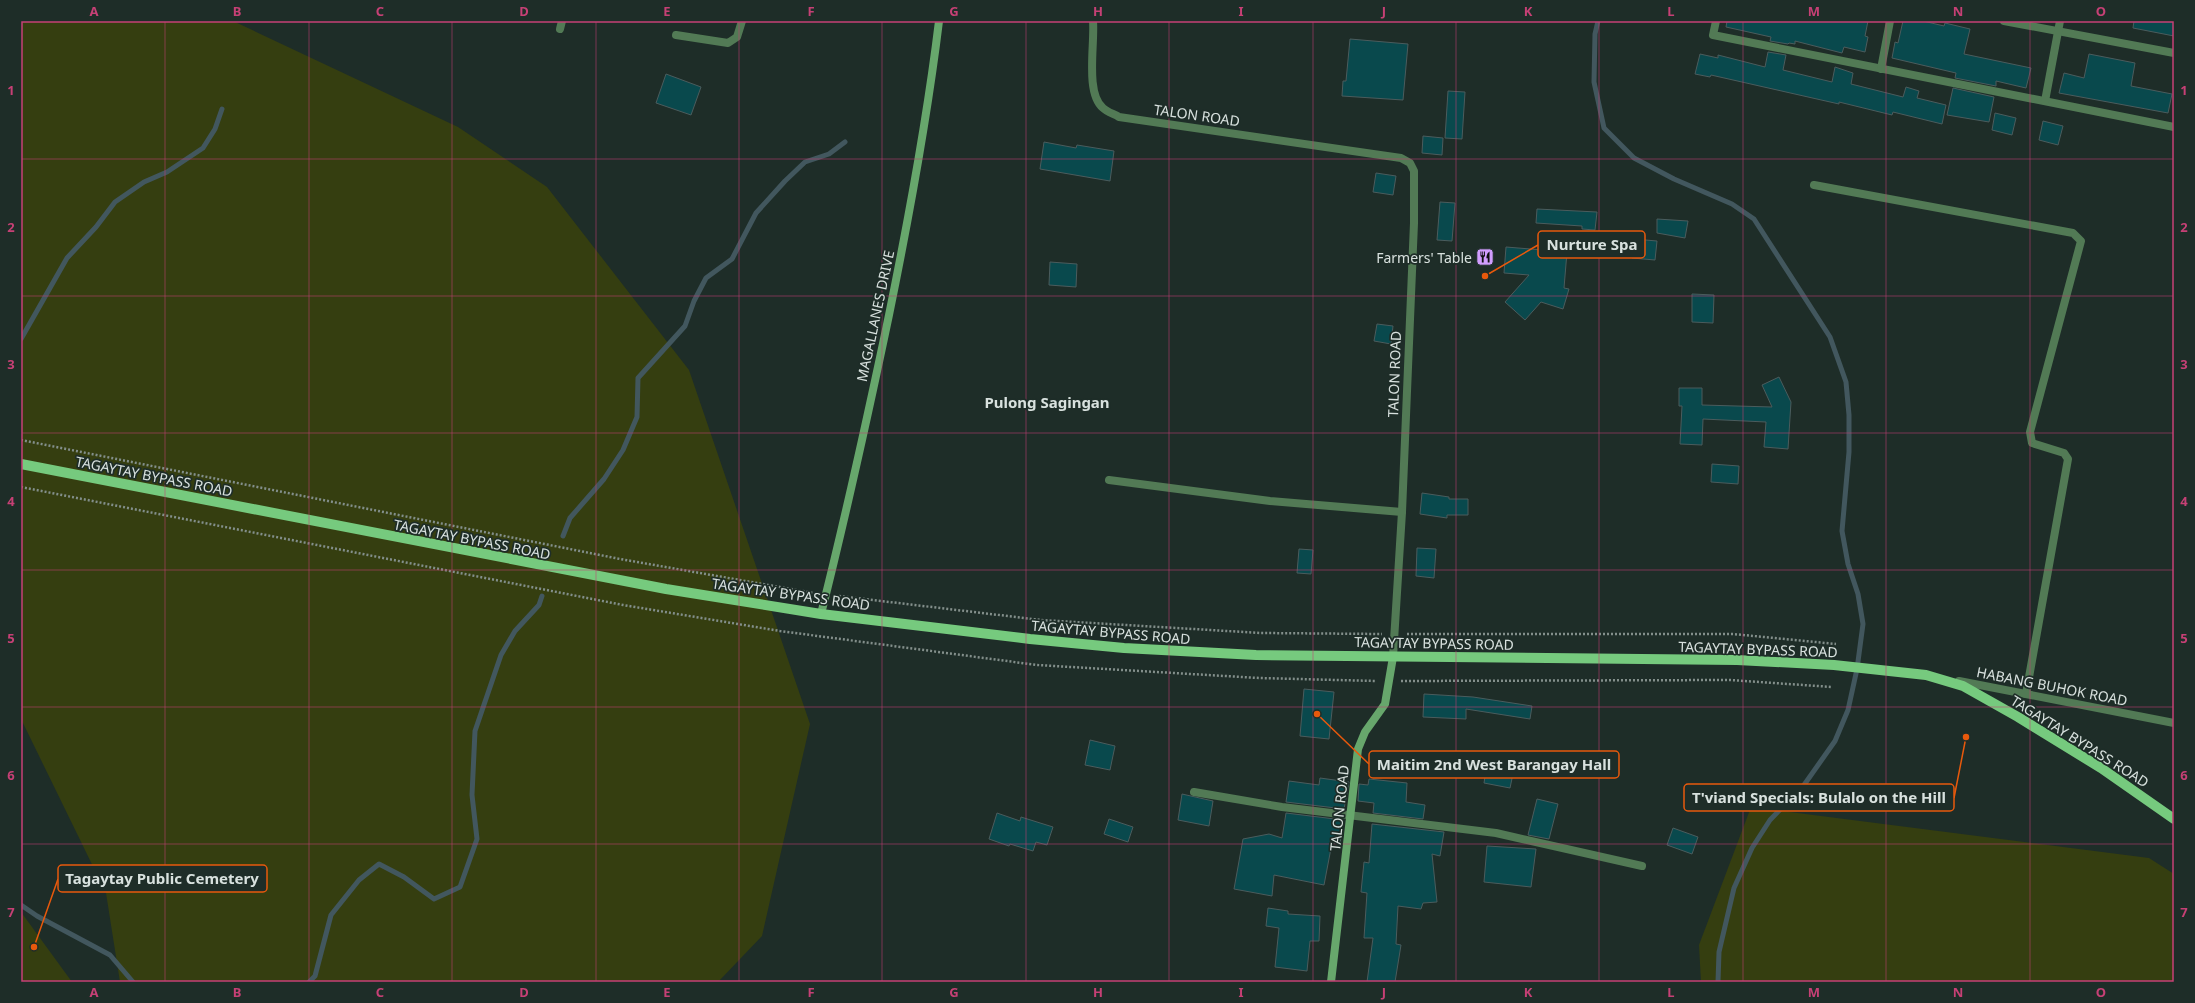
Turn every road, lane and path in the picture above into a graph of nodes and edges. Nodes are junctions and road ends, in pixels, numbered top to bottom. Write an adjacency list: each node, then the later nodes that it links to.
1 (742, 21): 9 (street)
2 (938, 21): 19 (street, MAGALLANES DRIVE)
3 (1093, 21): 18 (street, TALON ROAD)
4 (1716, 21): 11 (street)
5 (1890, 21): 11 (street)
6 (2004, 21): 8 (street)
7 (2060, 21): 8 (street)
8 (2058, 31): 10 (street); 12 (street)
9 (676, 35)
10 (2174, 53)
11 (1882, 69): 12 (street)
12 (2045, 101): 13 (street)
13 (2174, 127)
14 (1814, 185): 25 (street)
15 (21, 440): 19 (path)
16 (21, 464): 20 (main road, TAGAYTAY BYPASS ROAD)
17 (1109, 480): 18 (street)
18 (1402, 512): 21 (street, TALON ROAD)
19 (826, 595): 20 (street, MAGALLANES DRIVE); 21 (path)
20 (821, 614): 23 (main road, TAGAYTAY BYPASS ROAD)
21 (1395, 634): 22 (path); 23 (street, TALON ROAD)
22 (1836, 644)
23 (1393, 656): 24 (main road, TAGAYTAY BYPASS ROAD); 28 (street, TALON ROAD)
24 (1926, 675): 25 (street, HABANG BUHOK ROAD); 29 (main road, TAGAYTAY BYPASS ROAD)
25 (2026, 694): 26 (street, HABANG BUHOK ROAD)
26 (2174, 723)
27 (1194, 792): 28 (street)
28 (1352, 815): 30 (street); 31 (street, TALON ROAD)
29 (2174, 819)
30 (1642, 866)
31 (1331, 982)

